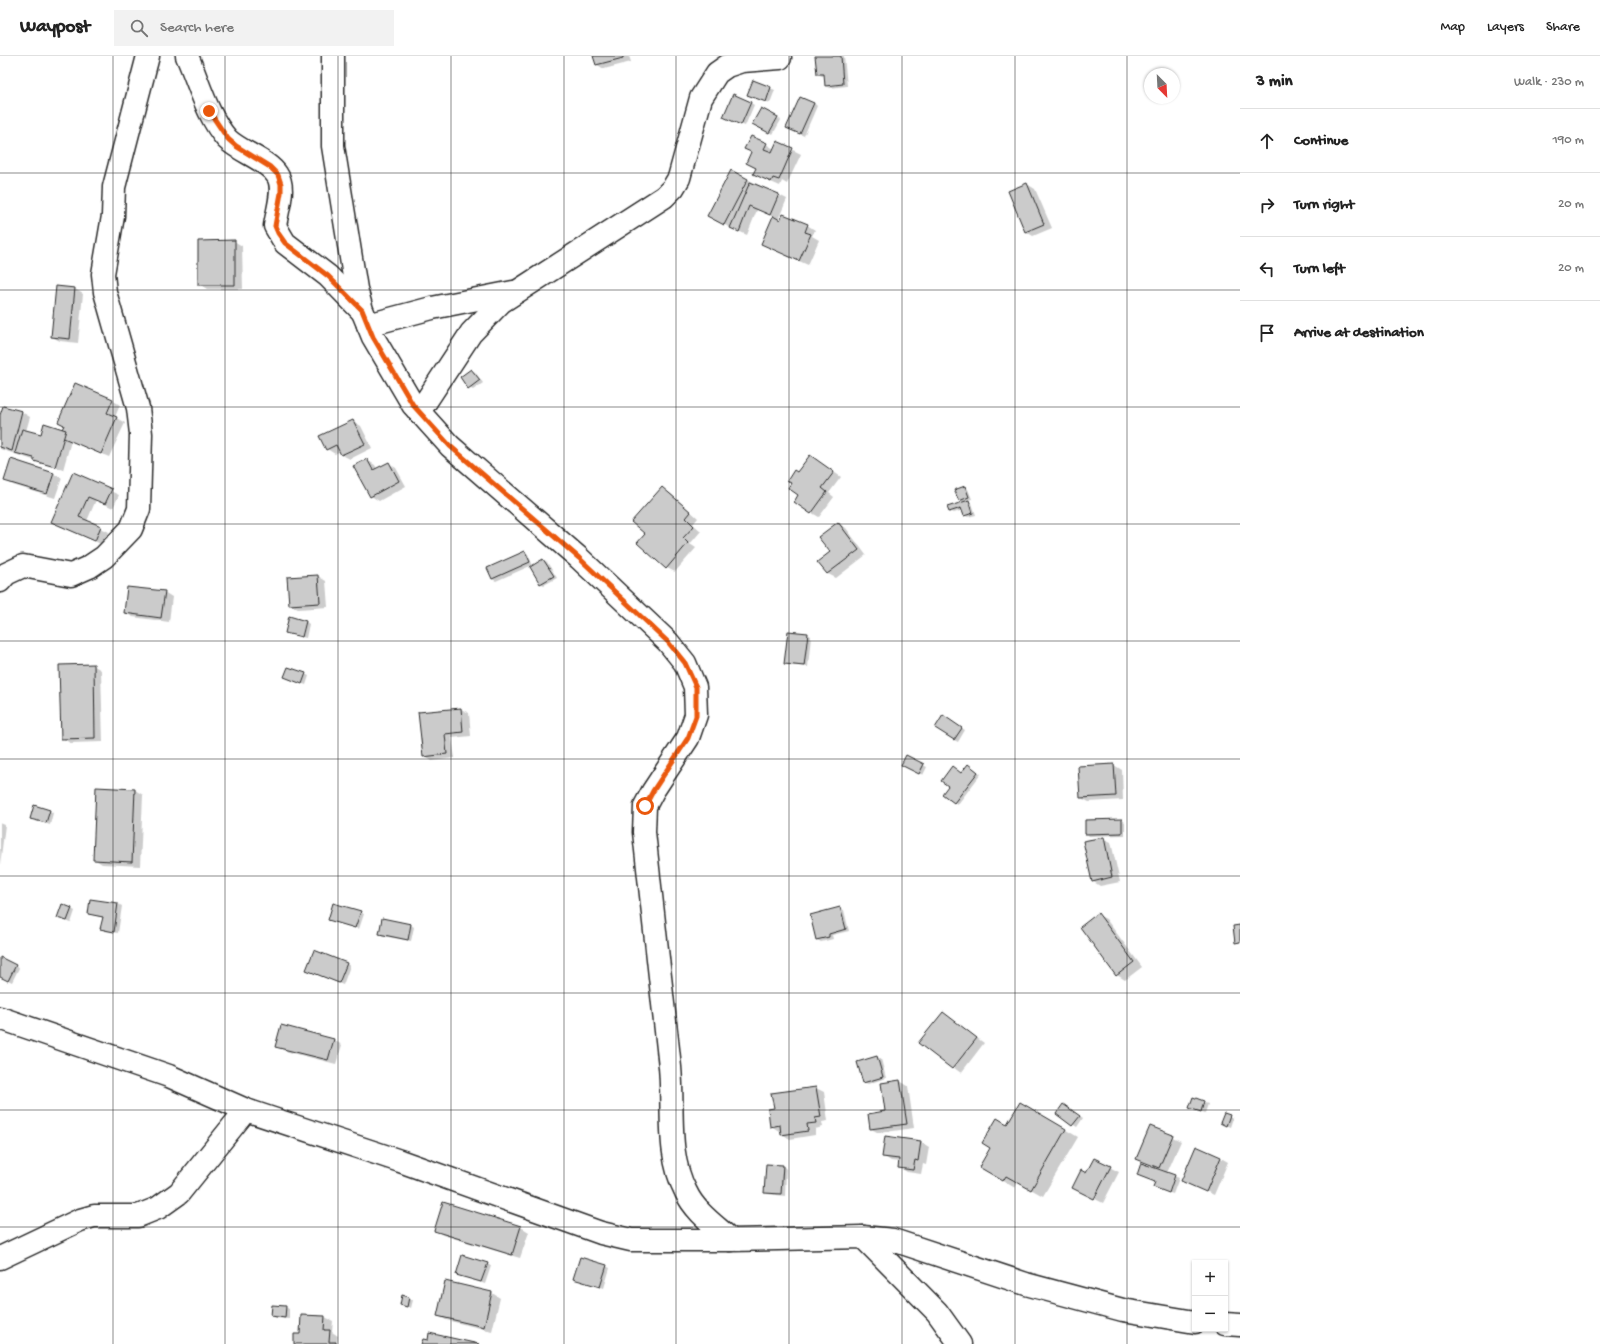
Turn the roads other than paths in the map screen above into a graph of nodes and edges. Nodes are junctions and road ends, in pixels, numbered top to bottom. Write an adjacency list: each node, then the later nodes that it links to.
1 (148, 56): 8 (street)
2 (187, 56): 6 (street)
3 (333, 56): 6 (street)
4 (780, 58): 5 (street)
5 (518, 291): 6 (street); 7 (street)
6 (365, 318): 7 (street)
7 (419, 412): 12 (street)
8 (0, 581)
9 (0, 1018): 10 (street)
10 (246, 1110): 12 (street); 13 (street)
11 (862, 1237): 12 (street); 14 (street); 17 (street)
12 (731, 1240)
13 (0, 1258)
14 (1192, 1322)
15 (1228, 1324): 16 (street)
16 (1240, 1325)
17 (960, 1344)

